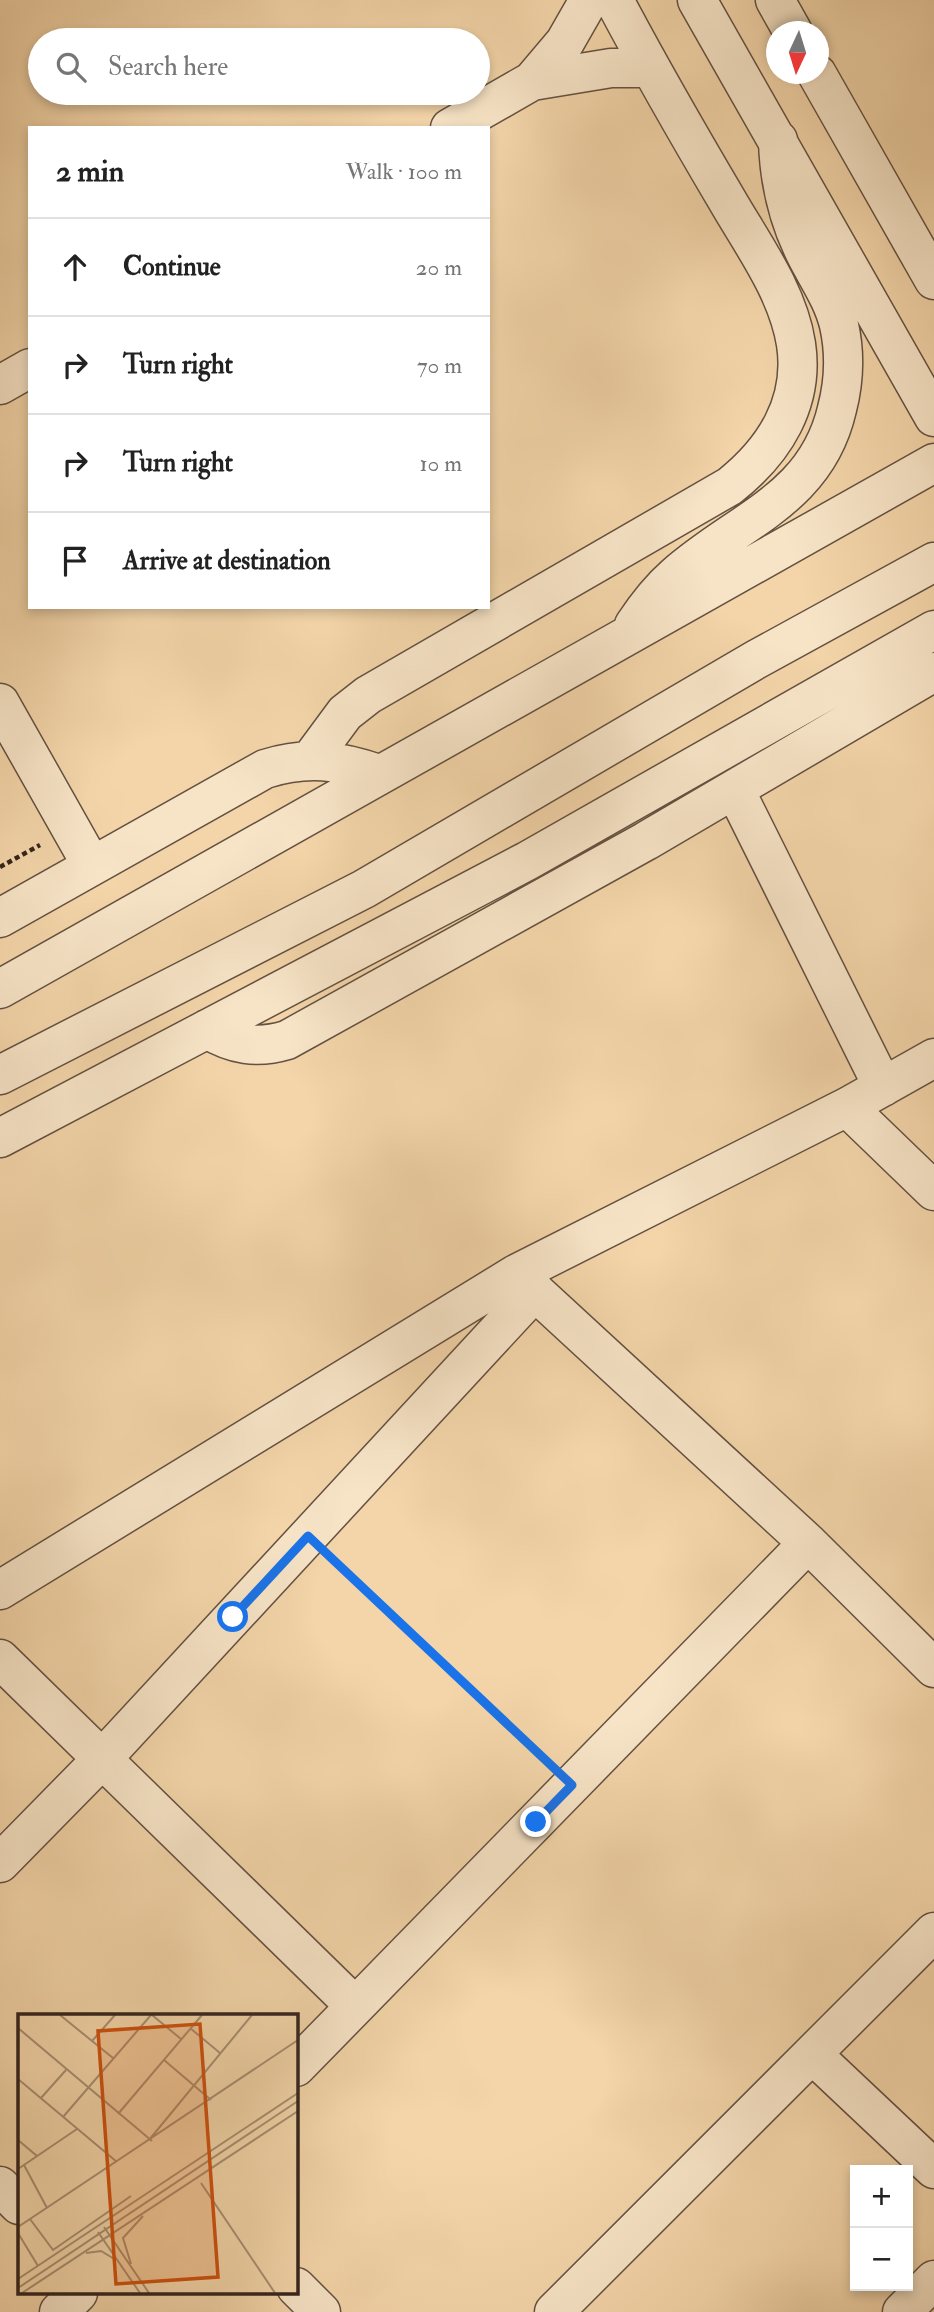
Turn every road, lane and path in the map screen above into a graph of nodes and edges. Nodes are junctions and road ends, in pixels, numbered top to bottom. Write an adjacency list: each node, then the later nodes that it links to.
1 (589, 0): 7 (street)
2 (614, 0): 6 (street)
3 (697, 0): 10 (street)
4 (775, 0): 5 (street)
5 (787, 21)
6 (651, 68): 7 (street); 23 (street)
7 (532, 81): 9 (street)
8 (823, 84): 11 (street)
9 (453, 126)
10 (778, 140): 16 (street); 20 (street)
11 (885, 194): 12 (street); 13 (street)
12 (934, 235)
13 (934, 280)
14 (28, 369): 15 (street)
15 (0, 385)
16 (934, 417)
17 (934, 463): 20 (street)
18 (934, 562): 33 (street)
19 (934, 630): 31 (street)
20 (624, 639): 24 (street)
21 (934, 672): 25 (street)
22 (0, 703): 26 (street)
23 (311, 759): 24 (street); 27 (street)
24 (379, 774): 30 (street)
25 (735, 790): 31 (street); 34 (street)
26 (71, 828): 27 (street); 28 (path)
27 (92, 866): 29 (street)
28 (0, 867)
29 (0, 918)
30 (0, 989)
31 (206, 1028): 36 (street)
32 (934, 1058): 34 (street)
33 (0, 1075)
34 (883, 1087): 35 (street)
35 (847, 1107): 37 (street); 38 (street)
36 (0, 1138)
37 (934, 1191)
38 (526, 1283): 39 (street); 40 (street); 41 (street)
39 (308, 1536): 44 (street); 45 (path)
40 (808, 1543): 43 (street); 45 (street)
41 (0, 1590)
42 (0, 1659): 44 (street)
43 (934, 1668)
44 (102, 1759): 46 (street); 48 (street)
45 (572, 1785): 48 (street)
46 (0, 1863)
47 (934, 1932): 49 (street)
48 (355, 2006): 50 (street)
49 (812, 2054): 51 (street); 59 (street)
50 (298, 2065)
51 (934, 2169)
52 (0, 2186): 53 (street)
53 (18, 2204)
54 (934, 2280): 60 (street)
55 (298, 2289): 58 (street)
56 (77, 2294): 57 (street)
57 (59, 2312)
58 (321, 2312)
59 (554, 2312)
60 (902, 2312)

